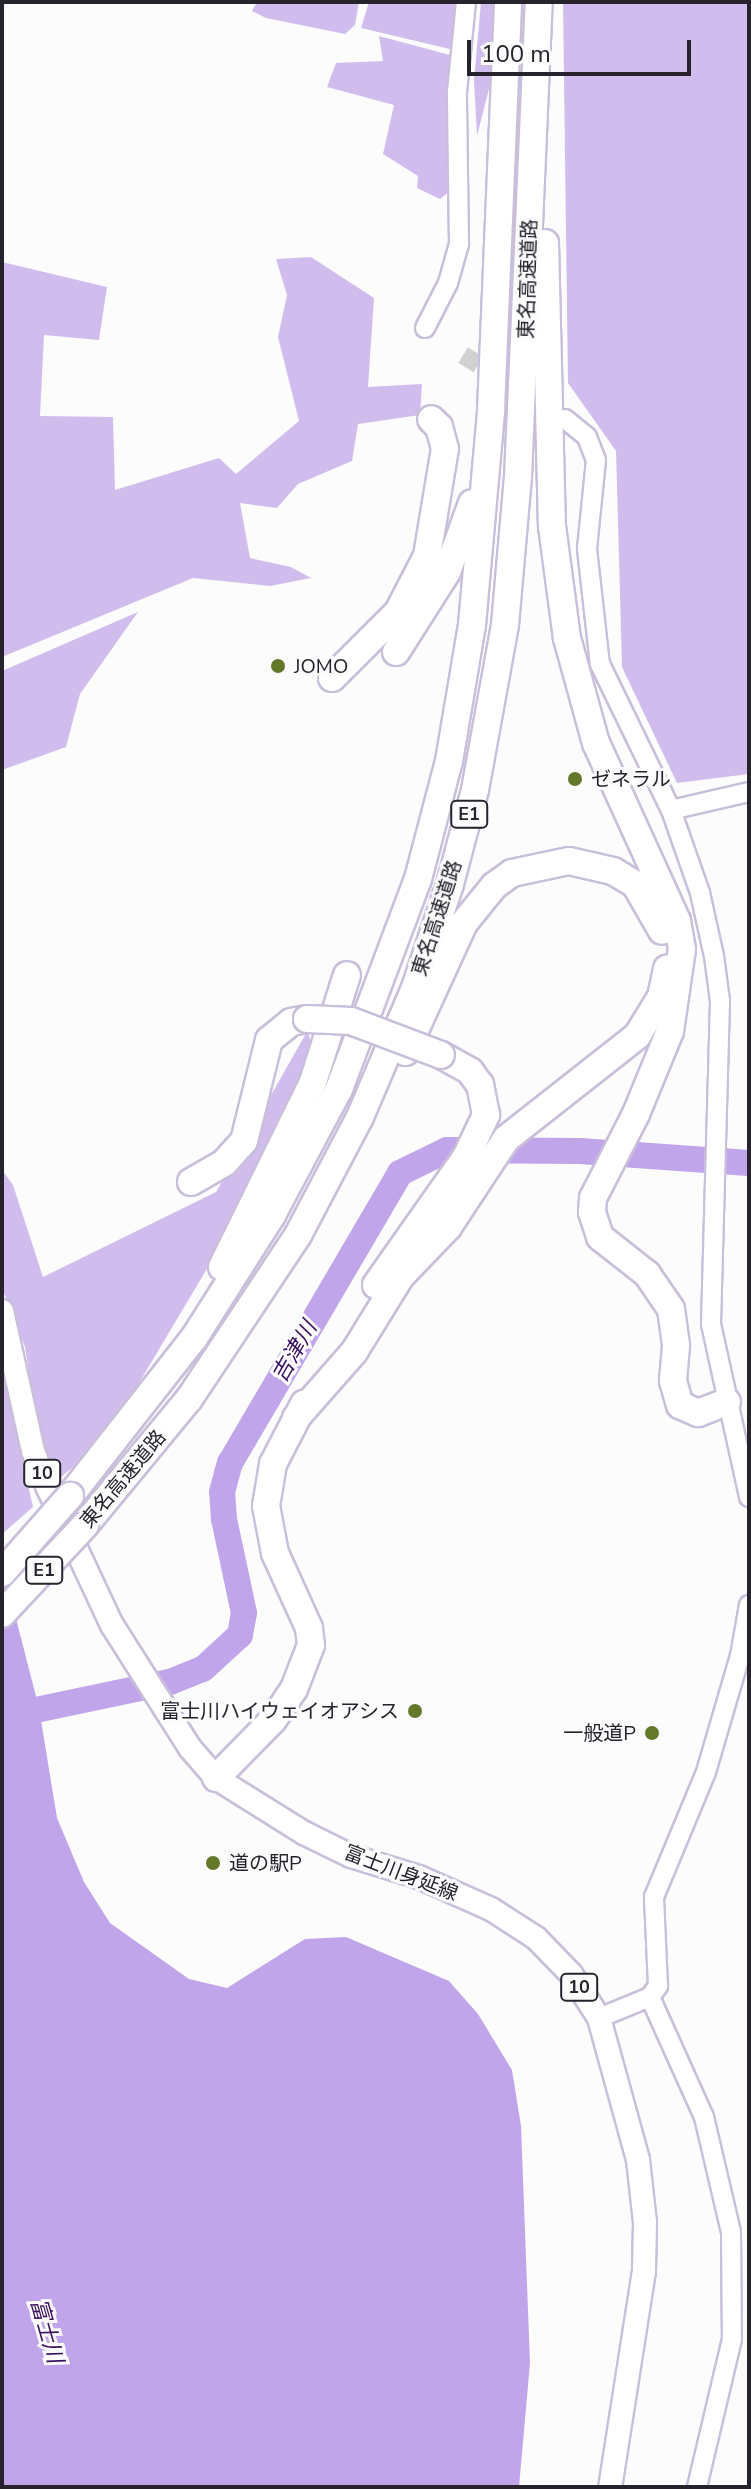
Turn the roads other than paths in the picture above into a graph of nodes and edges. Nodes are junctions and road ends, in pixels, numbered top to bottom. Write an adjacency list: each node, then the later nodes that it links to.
1 (466, 2): 5 (street)
2 (508, 2): 6 (highway, 東名高速道路 / E1)
3 (539, 2): 4 (highway, 東名高速道路 / E1)
4 (536, 60): 16 (highway, 東名高速道路 / E1); 17 (highway)
5 (425, 328)
6 (494, 336): 9 (highway); 19 (highway, 東名高速道路 / E1)
7 (431, 419): 10 (highway)
8 (565, 419): 12 (street)
9 (396, 652)
10 (332, 678)
11 (749, 792): 12 (street)
12 (671, 810): 17 (street)
13 (347, 975): 19 (highway)
14 (191, 1182): 18 (highway, bridge)
15 (2, 1311): 24 (main road, 富士川身延線 / 10)
16 (232, 1339): 18 (highway); 23 (highway, 東名高速道路 / E1, bridge)
17 (727, 1402): 20 (street)
18 (296, 1418): 24 (highway)
19 (99, 1463): 21 (highway, 東名高速道路 / E1, bridge)
20 (749, 1497)
21 (2, 1573)
22 (749, 1605): 25 (street)
23 (2, 1614)
24 (216, 1778): 26 (main road, 富士川身延線 / 10)
25 (650, 1997): 26 (street); 28 (street)
26 (599, 2018): 27 (main road, 富士川身延線 / 10)
27 (610, 2487)
28 (697, 2487)

